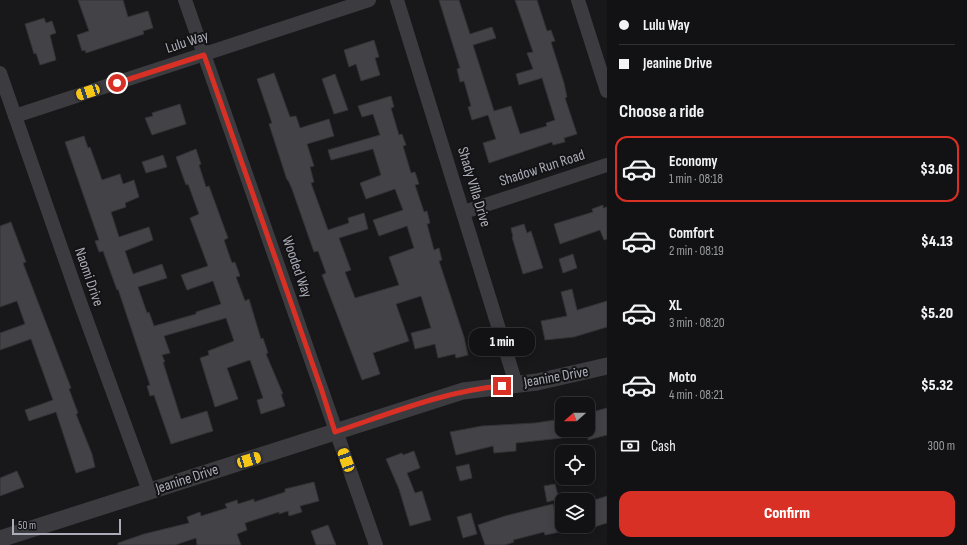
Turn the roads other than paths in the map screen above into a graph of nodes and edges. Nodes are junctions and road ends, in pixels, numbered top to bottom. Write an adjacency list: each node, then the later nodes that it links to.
1 (185, 0): 5 (street, Wooded Way)
2 (369, 0): 5 (street, Lulu Way)
3 (397, 0): 10 (street, Shady Villa Drive)
4 (578, 0): 7 (street)
5 (204, 55): 8 (street, Lulu Way); 13 (street, Wooded Way)
6 (0, 73): 8 (street, Naomi Drive)
7 (607, 91)
8 (15, 116): 14 (street, Naomi Drive)
9 (607, 165): 10 (street, Shadow Run Road)
10 (464, 212): 12 (street, Shady Villa Drive)
11 (607, 366): 12 (street, Jeanine Drive)
12 (516, 384): 13 (street, Jeanine Drive)
13 (335, 432): 14 (street, Jeanine Drive); 16 (street, Wooded Way)
14 (149, 491): 15 (street, Jeanine Drive)
15 (0, 540)
16 (376, 545)

